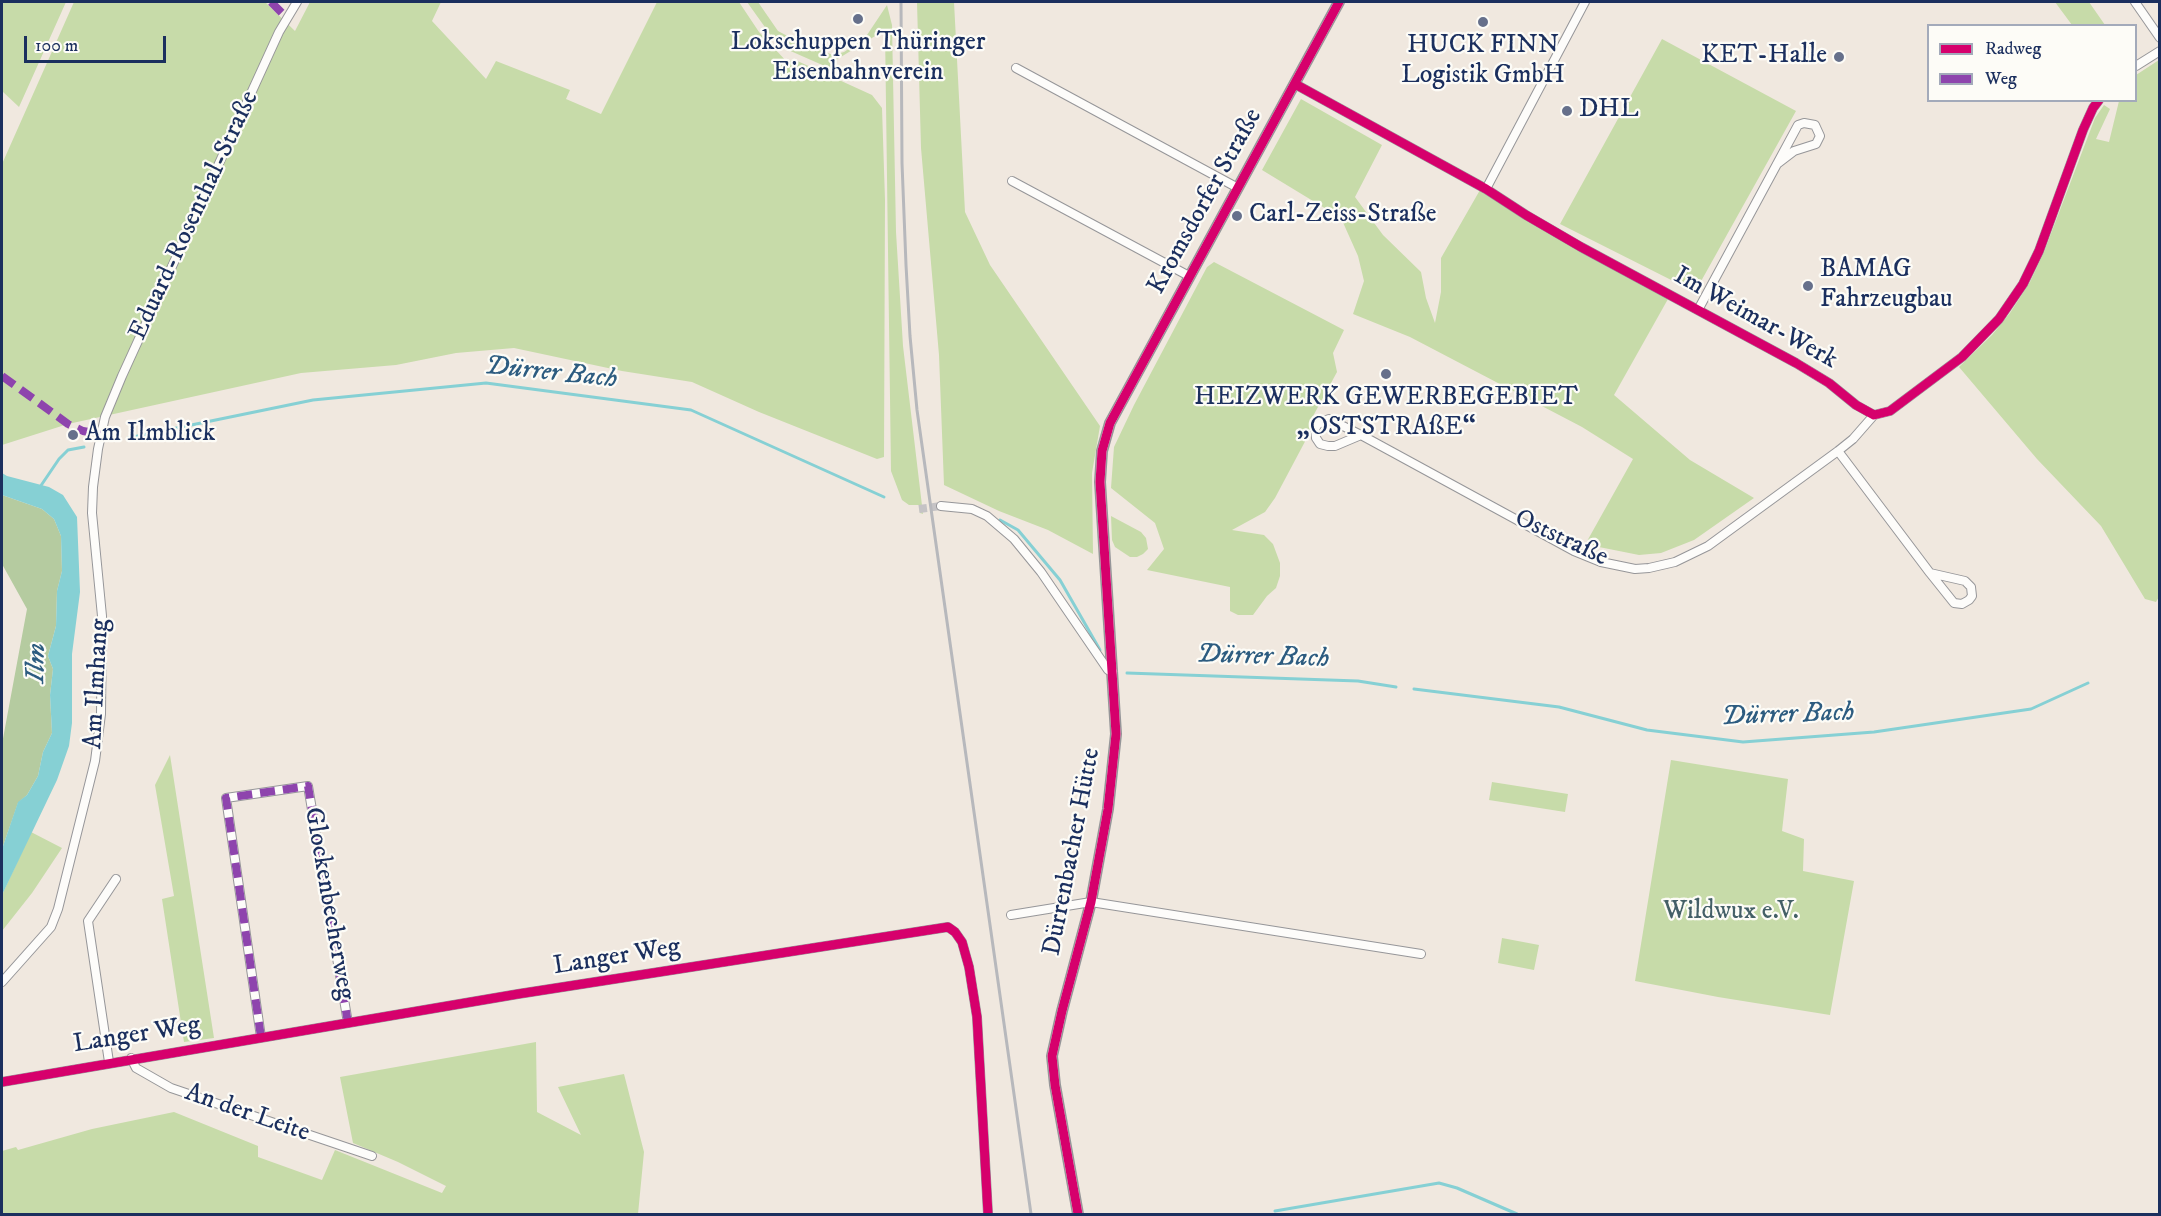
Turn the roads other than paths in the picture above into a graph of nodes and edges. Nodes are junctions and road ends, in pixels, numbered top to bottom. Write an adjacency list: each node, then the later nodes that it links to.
1 (297, 2): 19 (street, Eduard-Rosenthal-Straße)
2 (1339, 2): 9 (street, Kromsdorfer Straße)
3 (1585, 2): 14 (street)
4 (2135, 2): 5 (street)
5 (2160, 38)
6 (2160, 51): 7 (street)
7 (2137, 65)
8 (1016, 68): 13 (street)
9 (1295, 84): 13 (street, Kromsdorfer Straße); 14 (street, Im Weimar-Werk)
10 (2097, 102): 17 (street)
11 (1777, 164): 11 (street); 16 (street)
12 (1012, 181): 15 (street)
13 (1238, 188): 15 (street, Kromsdorfer Straße)
14 (1486, 189): 16 (street, Im Weimar-Werk)
15 (1189, 276): 18 (street, Kromsdorfer Straße)
16 (1698, 310): 17 (street, Im Weimar-Werk)
17 (1875, 415): 21 (street, Oststraße)
18 (1110, 423): 24 (street, Dürrenbacher Hütte)
19 (100, 434): 29 (street, Am Ilmhang)
20 (1361, 435): 20 (street, Oststraße); 21 (street, Oststraße)
21 (1838, 451): 23 (street)
22 (941, 506): 24 (street)
23 (1930, 573): 23 (street)
24 (1113, 672): 26 (street, Dürrenbacher Hütte)
25 (116, 879): 33 (street, Langer Weg)
26 (1091, 902): 27 (street, Dürrenbacher Hütte); 28 (street, Dürrenbacher Hütte); 37 (street, Dürrenbacher Hütte)
27 (1011, 915)
28 (1421, 954)
29 (2, 982)
30 (348, 1023): 31 (street, Langer Weg); 31 (street, Glockenbecherweg); 36 (street, Langer Weg)
31 (261, 1037): 32 (street, Langer Weg)
32 (131, 1058): 33 (street, Langer Weg); 35 (street, An der Leite)
33 (109, 1062): 34 (street, Langer Weg)
34 (2, 1082)
35 (372, 1156)
36 (988, 1215)
37 (1078, 1215)

